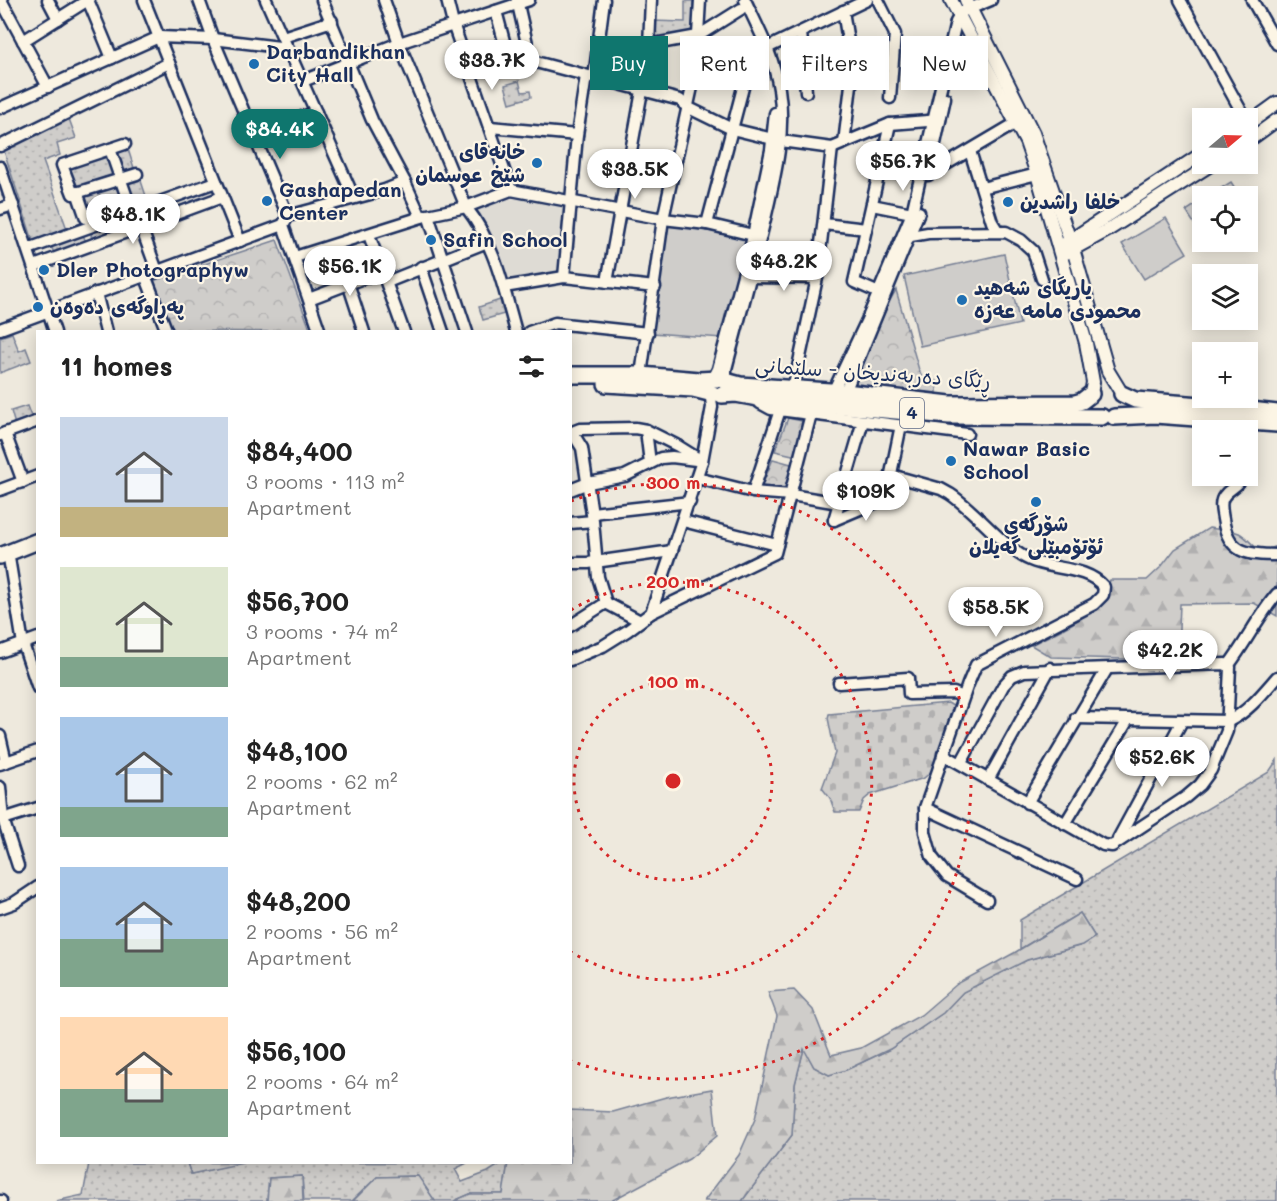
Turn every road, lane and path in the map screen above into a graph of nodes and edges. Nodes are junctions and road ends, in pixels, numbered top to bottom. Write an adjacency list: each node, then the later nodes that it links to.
1 (1, 0): 34 (street)
2 (48, 0): 23 (street)
3 (88, 0): 23 (street); 39 (street)
4 (144, 0): 31 (street)
5 (199, 0): 33 (street)
6 (266, 0): 32 (street)
7 (322, 0): 24 (street)
8 (384, 0): 35 (street)
9 (447, 0): 25 (street)
10 (604, 0): 27 (street)
11 (651, 0): 28 (street)
12 (700, 0): 29 (street)
13 (867, 0): 22 (street)
14 (878, 0): 52 (street)
15 (951, 0): 20 (main road)
16 (1180, 0): 56 (street)
17 (1252, 0): 36 (street)
18 (522, 1): 21 (street); 40 (street)
19 (741, 3): 29 (street); 30 (street)
20 (973, 9): 60 (street); 61 (main road); 115 (main road)
21 (496, 11): 25 (street); 40 (street)
22 (843, 11): 26 (street); 69 (street)
23 (58, 19): 34 (street)
24 (332, 21): 32 (street); 42 (street)
25 (453, 24): 35 (street); 63 (street)
26 (801, 32): 38 (street); 51 (street)
27 (597, 36)
28 (649, 36)
29 (698, 36)
30 (757, 36)
31 (159, 37): 33 (street); 39 (street); 41 (street)
32 (283, 38): 37 (street)
33 (213, 39): 37 (street); 65 (street)
34 (23, 41): 46 (street)
35 (399, 44): 42 (street); 93 (street)
36 (1277, 44)
37 (288, 48): 45 (street)
38 (769, 48)
39 (111, 58): 46 (street)
40 (531, 61): 44 (street)
41 (169, 63): 71 (street); 82 (street)
42 (350, 63): 45 (street); 83 (street)
43 (769, 72): 68 (street)
44 (590, 77): 67 (street)
45 (303, 81): 57 (street)
46 (48, 87): 55 (street)
47 (638, 90): 50 (street)
48 (691, 90): 54 (street)
49 (742, 90): 64 (street)
50 (642, 91): 54 (street); 97 (street)
51 (806, 92)
52 (890, 98)
53 (1277, 103): 58 (main road)
54 (687, 107): 64 (street); 100 (street)
55 (0, 108)
56 (1239, 108)
57 (316, 112): 65 (street); 89 (street)
58 (1258, 117)
59 (1277, 120): 66 (main road)
60 (936, 121): 62 (street); 80 (street); 98 (street)
61 (1016, 123): 74 (street); 78 (main road)
62 (890, 124): 69 (street); 92 (street)
63 (490, 127): 67 (street); 85 (street)
64 (732, 129): 68 (street); 103 (street)
65 (254, 134): 101 (street)
66 (1258, 134)
67 (577, 135): 90 (street)
68 (777, 140): 72 (street); 110 (street); 125 (street)
69 (844, 143): 72 (street)
70 (125, 144): 73 (street)
71 (0, 146)
72 (832, 148): 104 (street)
73 (110, 149): 81 (street); 86 (street)
74 (970, 151): 80 (street); 84 (street)
75 (1192, 161): 105 (main road)
76 (0, 167): 91 (street)
77 (136, 174): 81 (street)
78 (1037, 174): 84 (street); 115 (main road)
79 (1194, 174): 105 (main road)
80 (928, 176): 111 (street)
81 (121, 178): 86 (street); 95 (street)
82 (216, 182): 87 (street); 88 (street)
83 (405, 182): 89 (street); 99 (street)
84 (981, 188): 108 (street)
85 (511, 190): 90 (street); 93 (street)
86 (77, 192): 102 (street)
87 (178, 196): 95 (street); 96 (street)
88 (222, 197): 96 (street); 112 (street)
89 (354, 198): 101 (street)
90 (570, 201): 97 (street); 124 (street)
91 (13, 204): 94 (street); 116 (street)
92 (872, 205): 98 (street); 107 (street)
93 (466, 207): 99 (street); 113 (street)
94 (0, 209)
95 (136, 211): 102 (street); 106 (street)
96 (183, 212): 106 (street)
97 (621, 212): 100 (street); 129 (street)
98 (912, 213): 134 (street)
99 (424, 216): 109 (street); 118 (street)
100 (663, 219): 103 (street); 132 (street)
101 (286, 221): 112 (street); 117 (street)
102 (86, 223): 114 (street); 116 (street)
103 (707, 224): 110 (street)
104 (824, 224): 107 (street); 126 (street)
105 (1105, 225): 115 (main road)
106 (143, 226): 114 (street); 121 (street)
107 (866, 229): 134 (street)
108 (997, 230): 111 (street); 127 (street)
109 (369, 235): 117 (street); 122 (street)
110 (753, 235): 152 (street)
111 (911, 236): 155 (street)
112 (240, 241): 121 (street)
113 (487, 242): 118 (street); 131 (street)
114 (91, 245): 119 (street)
115 (1066, 248): 154 (main road); 156 (main road)
116 (28, 249): 119 (street)
117 (295, 257): 135 (street)
118 (444, 261): 120 (street); 145 (street)
119 (34, 266): 136 (street)
120 (421, 267): 128 (street); 144 (street)
121 (157, 271): 123 (street)
122 (382, 271): 128 (street); 130 (street)
123 (145, 275): 133 (street); 140 (street)
124 (564, 277): 129 (street); 131 (street)
125 (751, 277): 126 (street); 152 (street)
126 (817, 278): 153 (street)
127 (1042, 279)
128 (387, 282): 143 (street)
129 (607, 282): 132 (street)
130 (348, 283): 135 (street); 142 (street)
131 (504, 287): 146 (street)
132 (655, 287): 148 (street)
133 (96, 293): 136 (street); 139 (street)
134 (879, 293): 155 (street)
135 (309, 299): 141 (street)
136 (49, 311): 137 (street); 138 (street)
137 (0, 329)
138 (54, 330)
139 (105, 330)
140 (166, 330)
141 (319, 330)
142 (363, 330)
143 (403, 330)
144 (441, 330)
145 (467, 330)
146 (515, 330)
147 (535, 330): 148 (street)
148 (648, 333): 150 (street)
149 (572, 375): 150 (highway, 4)
150 (641, 375): 152 (highway, 4)
151 (572, 383): 152 (highway, 4)
152 (717, 388): 153 (highway, ڕێگای دەربەندیخان - سلێمانی / 4); 157 (highway, ڕێگای دەربەندیخان - سلێمانی / 4); 174 (street)
153 (794, 390): 155 (highway, ڕێگای دەربەندیخان - سلێمانی / 4)
154 (1121, 391): 159 (highway, ڕێگای دەربەندیخان - سلێمانی / 4); 162 (highway)
155 (839, 392): 156 (highway, ڕێگای دەربەندیخان - سلێمانی / 4)
156 (1091, 394): 162 (highway)
157 (758, 398): 158 (street); 162 (highway, ڕێگای دەربەندیخان - سلێمانی / 4)
158 (780, 410): 161 (street); 184 (street)
159 (1214, 412): 160 (highway, ڕێگای دەربەندیخان - سلێمانی / 4); 162 (highway, ڕێگای دەربەندیخان - سلێمانی / 4); 163 (highway, ڕێگای دەربەندیخان - سلێمانی / 4)
160 (1277, 413)
161 (811, 414): 164 (street); 185 (street)
162 (1108, 417)
163 (1228, 420)
164 (863, 421): 167 (street); 187 (street)
165 (36, 422): 172 (street)
166 (1277, 424): 168 (highway, ڕێگای دەربەندیخان - سلێمانی / 4)
167 (901, 425): 173 (street); 176 (street)
168 (1258, 425)
169 (646, 430): 170 (street); 174 (street); 175 (street)
170 (572, 432)
171 (572, 433): 180 (street)
172 (2, 434): 179 (street)
173 (967, 434)
174 (702, 461): 175 (street); 178 (street)
175 (650, 463): 180 (street)
176 (891, 476): 187 (street); 214 (street)
177 (36, 477): 179 (street)
178 (697, 478): 184 (street); 186 (street)
179 (23, 482): 183 (street)
180 (588, 483): 182 (street); 188 (street)
181 (1235, 486): 195 (street)
182 (572, 489)
183 (0, 490)
184 (753, 492): 185 (street)
185 (791, 495): 187 (street); 192 (street)
186 (690, 502): 188 (street); 189 (street)
187 (839, 503)
188 (593, 517): 190 (street); 197 (street)
189 (683, 521): 192 (street); 194 (street)
190 (572, 522)
191 (36, 542): 196 (highway)
192 (777, 545): 201 (street)
193 (36, 548): 196 (highway)
194 (672, 551): 197 (street); 201 (street)
195 (1277, 555)
196 (3, 559): 205 (street)
197 (598, 561): 198 (street); 200 (street)
198 (572, 563)
199 (1277, 594): 208 (street)
200 (606, 603): 202 (street); 203 (street)
201 (651, 612): 202 (street)
202 (640, 621): 207 (street)
203 (572, 625)
204 (36, 639): 205 (street)
205 (23, 644): 206 (street); 212 (street)
206 (0, 652)
207 (572, 659)
208 (1228, 666): 210 (street); 218 (street)
209 (1050, 668): 210 (street); 223 (street); 224 (street)
210 (1107, 669): 215 (street)
211 (1277, 677): 218 (street)
212 (36, 682)
213 (839, 683): 214 (street)
214 (963, 697): 221 (street)
215 (1076, 718): 216 (street); 226 (street)
216 (1128, 720): 217 (street); 229 (street)
217 (1182, 721): 218 (street); 231 (street)
218 (1229, 721): 231 (street)
219 (0, 736): 222 (street)
220 (36, 752): 222 (street)
221 (943, 754): 223 (street); 227 (street)
222 (3, 763)
223 (961, 763): 224 (street)
224 (988, 780): 226 (street)
225 (0, 787): 230 (street)
226 (1027, 803): 229 (street)
227 (925, 808): 233 (street); 235 (street)
228 (36, 809): 230 (street)
229 (1065, 824): 231 (street)
230 (3, 825): 232 (street)
231 (1117, 842)
232 (18, 866)
233 (1077, 879)
234 (36, 888): 236 (street)
235 (987, 900)
236 (0, 908)

